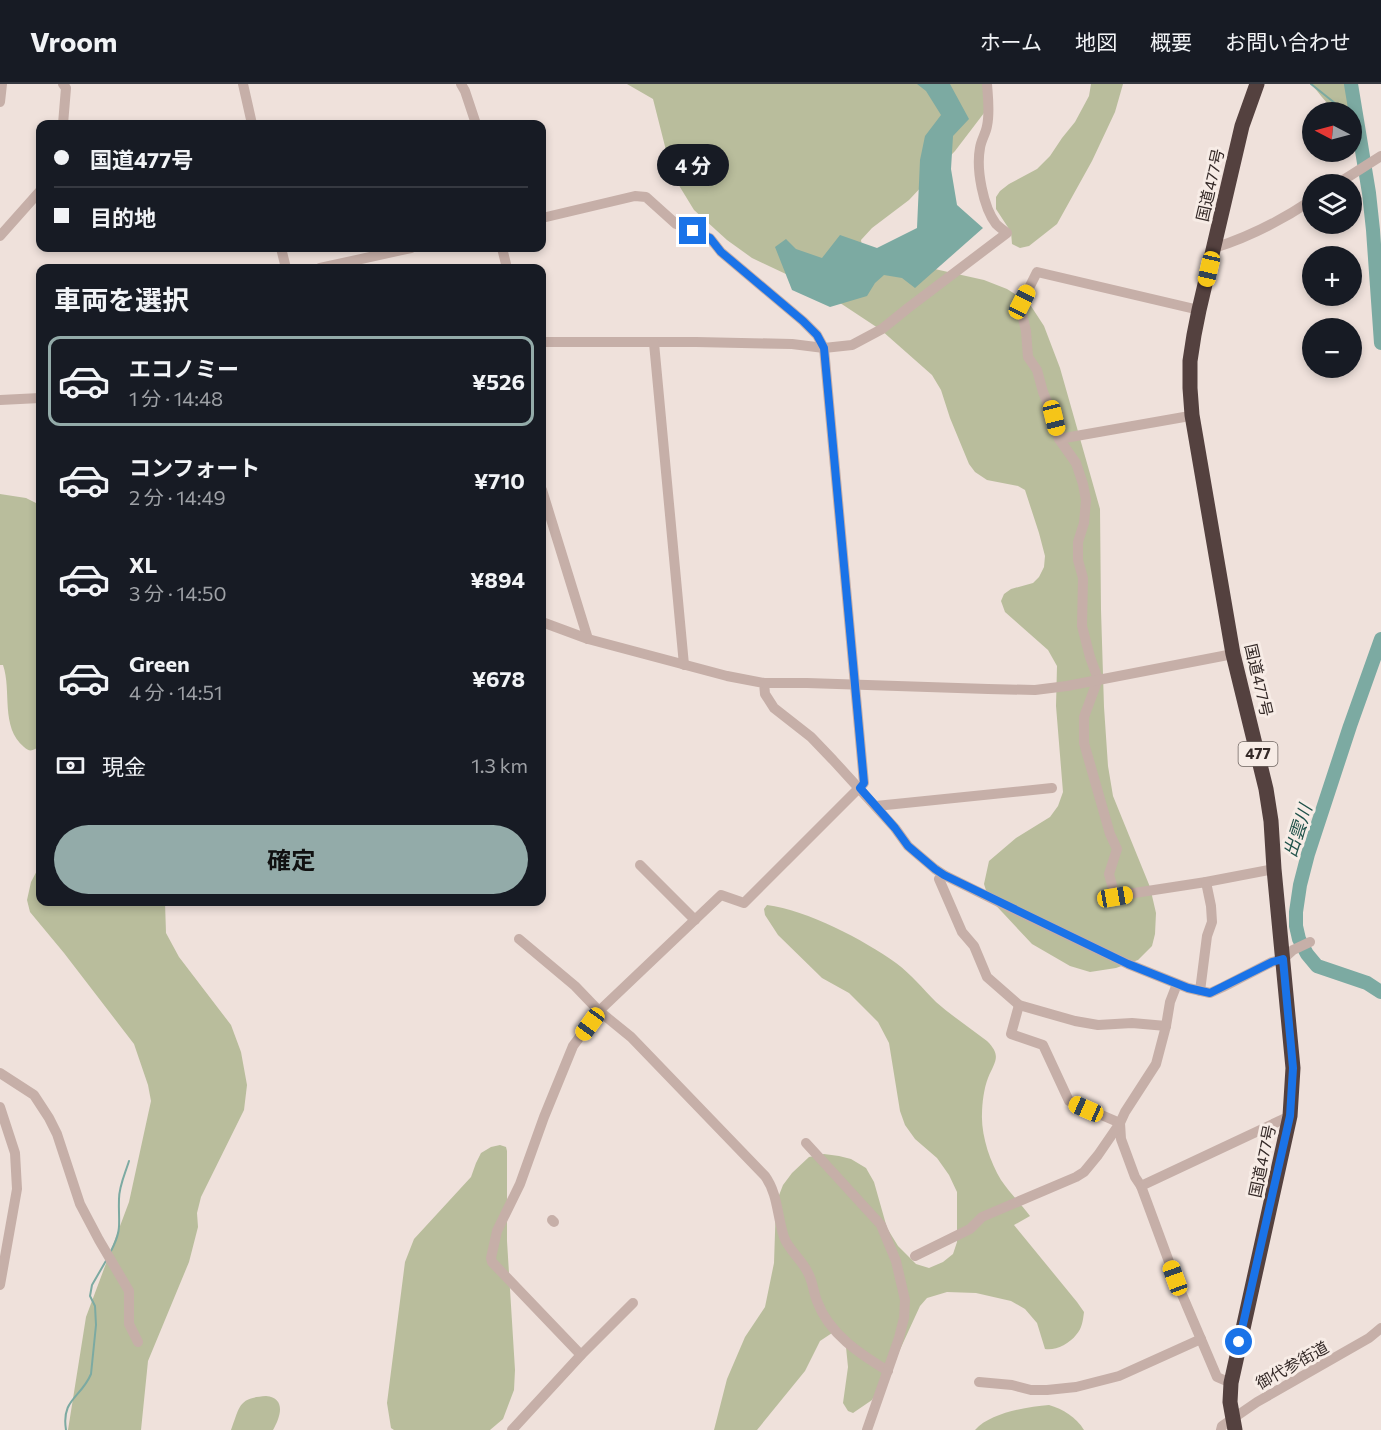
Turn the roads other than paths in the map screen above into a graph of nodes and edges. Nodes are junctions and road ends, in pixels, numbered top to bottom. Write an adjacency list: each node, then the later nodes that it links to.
1 (2, 84): 7 (street)
2 (63, 84): 8 (street)
3 (243, 84): 9 (street)
4 (461, 84): 10 (street)
5 (987, 84): 23 (street)
6 (1257, 84): 17 (highway, 国道477号 / 477)
7 (0, 102)
8 (63, 120)
9 (251, 120)
10 (475, 120)
11 (1378, 158): 12 (street)
12 (1353, 174)
13 (36, 196): 16 (street)
14 (1302, 206): 17 (street)
15 (546, 217): 23 (street)
16 (0, 236)
17 (1214, 248): 20 (highway, 国道477号 / 477)
18 (393, 252): 19 (street)
19 (338, 264)
20 (1199, 310): 26 (highway, 国道477号 / 477); 27 (street)
21 (546, 342): 22 (street)
22 (654, 343): 23 (street); 32 (street)
23 (824, 348): 35 (street)
24 (36, 398): 25 (street)
25 (0, 400)
26 (1192, 415): 27 (street); 31 (highway, 国道477号 / 477)
27 (1059, 439): 33 (street)
28 (547, 524): 30 (street)
29 (546, 623): 30 (street)
30 (588, 639): 32 (street)
31 (1233, 654): 33 (street); 40 (highway, 国道477号 / 477)
32 (684, 665): 34 (street)
33 (1098, 679): 35 (street); 42 (street)
34 (764, 683): 35 (street); 36 (street)
35 (855, 684): 36 (street)
36 (860, 788): 38 (street); 43 (street)
37 (1052, 788): 38 (street)
38 (876, 806): 41 (street)
39 (640, 865): 43 (street)
40 (1274, 869): 42 (street); 46 (highway, 国道477号 / 477)
41 (944, 875): 47 (street); 49 (street)
42 (1206, 882): 48 (street)
43 (695, 920): 50 (street)
44 (519, 939): 50 (street)
45 (1310, 942): 46 (street)
46 (1288, 955): 48 (street); 54 (highway, 国道477号 / 477)
47 (1177, 984): 48 (street); 51 (street)
48 (1200, 991)
49 (1019, 1005): 51 (street); 55 (street)
50 (599, 1011): 64 (street); 65 (street)
51 (1166, 1026): 55 (street)
52 (0, 1073): 63 (street)
53 (0, 1107): 59 (street)
54 (1290, 1116): 57 (street); 67 (highway, 国道477号 / 477)
55 (1120, 1124): 57 (street); 58 (street)
56 (806, 1143): 65 (street)
57 (1141, 1186): 62 (street)
58 (915, 1256)
59 (0, 1285)
60 (633, 1303): 64 (street)
61 (1381, 1328): 68 (street, 御代参街道)
62 (1201, 1339): 66 (street); 67 (street)
63 (138, 1342)
64 (581, 1355): 69 (street)
65 (888, 1371): 70 (street)
66 (979, 1382)
67 (1231, 1383): 68 (highway, 国道477号 / 477)
68 (1233, 1424): 71 (street, 御代参街道)
69 (513, 1430)
70 (867, 1430)
71 (1221, 1430)

